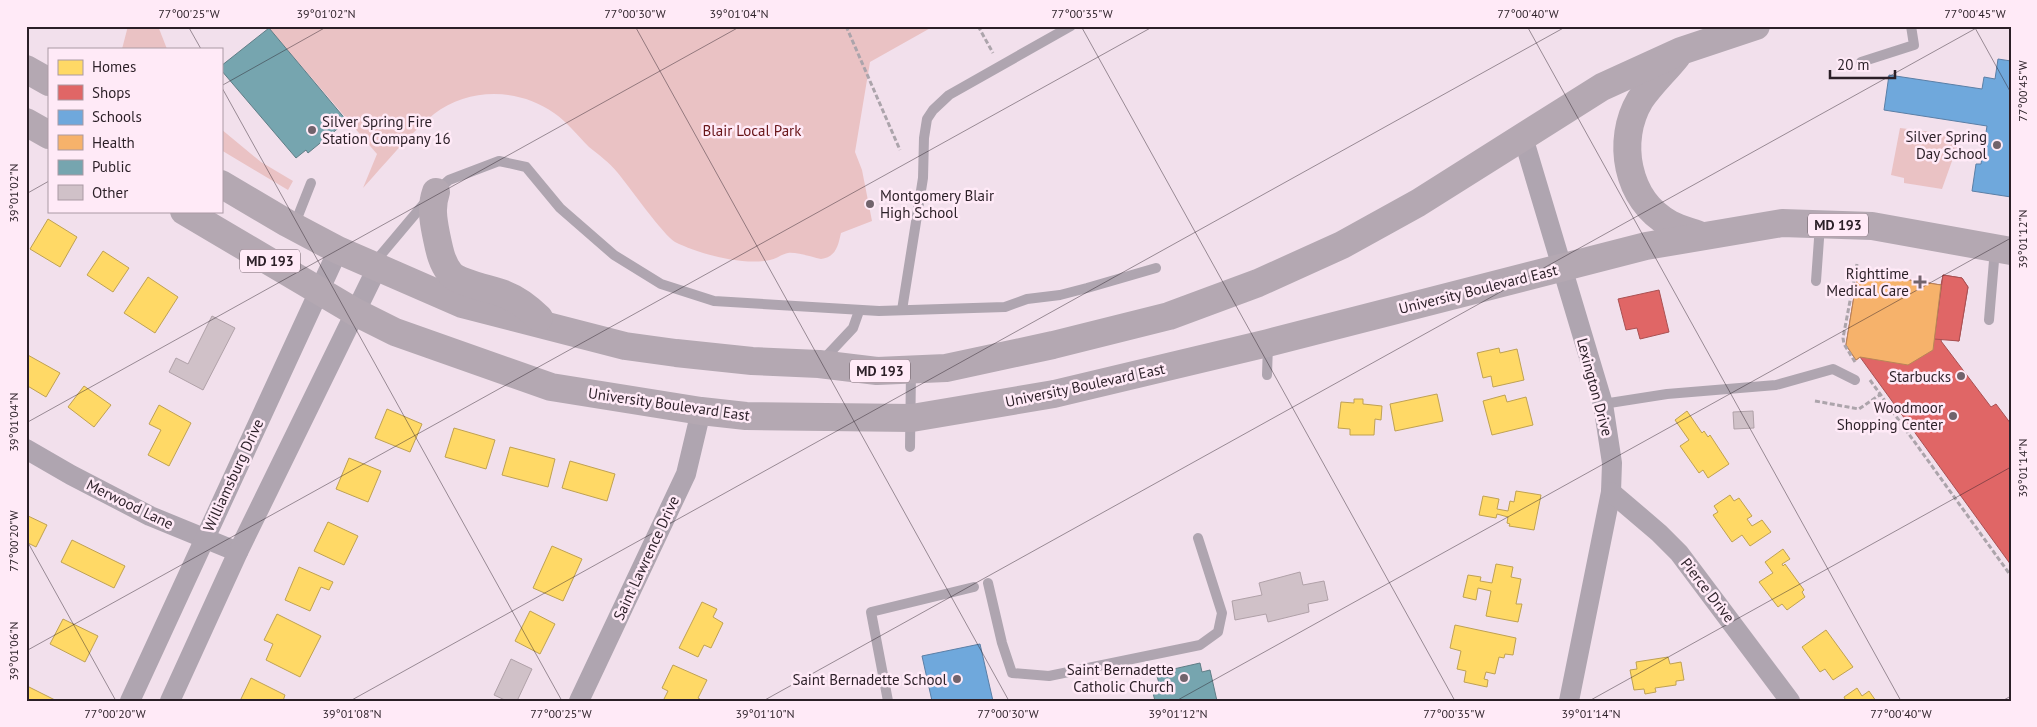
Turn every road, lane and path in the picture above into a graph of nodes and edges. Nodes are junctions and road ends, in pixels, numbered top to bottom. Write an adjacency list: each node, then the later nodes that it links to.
1 (846, 26): 14 (path)
2 (978, 26): 7 (path)
3 (1071, 26): 30 (lane)
4 (1756, 26): 6 (main road, MD 193)
5 (1911, 26): 8 (lane)
6 (1682, 51): 13 (main road, MD 193); 21 (main road)
7 (994, 56)
8 (1861, 62)
9 (26, 69): 10 (main road)
10 (48, 81)
11 (26, 122): 12 (main road)
12 (48, 134)
13 (1523, 137): 27 (street, Lexington Drive); 38 (main road, MD 193)
14 (900, 150)
15 (311, 182): 20 (lane)
16 (222, 185): 20 (main road, MD 193)
17 (436, 192): 25 (lane); 31 (lane); 34 (main road)
18 (186, 212): 29 (main road, University Boulevard East / MD 193)
19 (1820, 224): 21 (main road, University Boulevard East / MD 193); 22 (main road, University Boulevard East / MD 193); 28 (lane)
20 (294, 226): 23 (main road, MD 193)
21 (1702, 236): 27 (main road, University Boulevard East / MD 193)
22 (2003, 249): 33 (lane)
23 (338, 250): 25 (main road, MD 193); 29 (street, Williamsburg Drive)
24 (1857, 264): 37 (path)
25 (374, 267): 32 (street); 34 (main road, MD 193)
26 (1156, 268): 30 (lane)
27 (1562, 268): 35 (main road, University Boulevard East / MD 193); 44 (street, Lexington Drive)
28 (1816, 281)
29 (318, 290): 32 (main road, University Boulevard East / MD 193); 52 (street, Williamsburg Drive)
30 (902, 310): 31 (lane)
31 (859, 311): 36 (lane)
32 (354, 312): 45 (main road, University Boulevard East / MD 193); 54 (street)
33 (1989, 320)
34 (548, 326): 36 (main road, MD 193)
35 (1268, 343): 39 (lane); 46 (main road, University Boulevard East / MD 193)
36 (819, 364): 38 (main road, MD 193)
37 (1858, 365)
38 (912, 370): 46 (lane)
39 (1267, 375)
40 (1870, 379): 42 (path)
41 (1855, 380): 44 (lane)
42 (1882, 394): 43 (path); 50 (path)
43 (1815, 401)
44 (1603, 404): 51 (street, Lexington Drive)
45 (701, 411): 46 (main road, University Boulevard East / MD 193); 60 (street, Saint Lawrence Drive)
46 (912, 418): 47 (lane)
47 (910, 447)
48 (26, 449): 52 (street, Merwood Lane)
49 (1946, 475): 50 (path)
50 (1941, 478): 55 (path)
51 (1611, 492): 62 (street, Lexington Drive); 63 (street, Pierce Drive)
52 (204, 538): 54 (street, Merwood Lane); 58 (street, Williamsburg Drive)
53 (1198, 538): 56 (lane)
54 (238, 552): 59 (street)
55 (2011, 576)
56 (988, 584)
57 (974, 587): 61 (lane)
58 (130, 701)
59 (170, 701)
60 (579, 701)
61 (888, 701)
62 (1569, 701)
63 (1790, 701)

